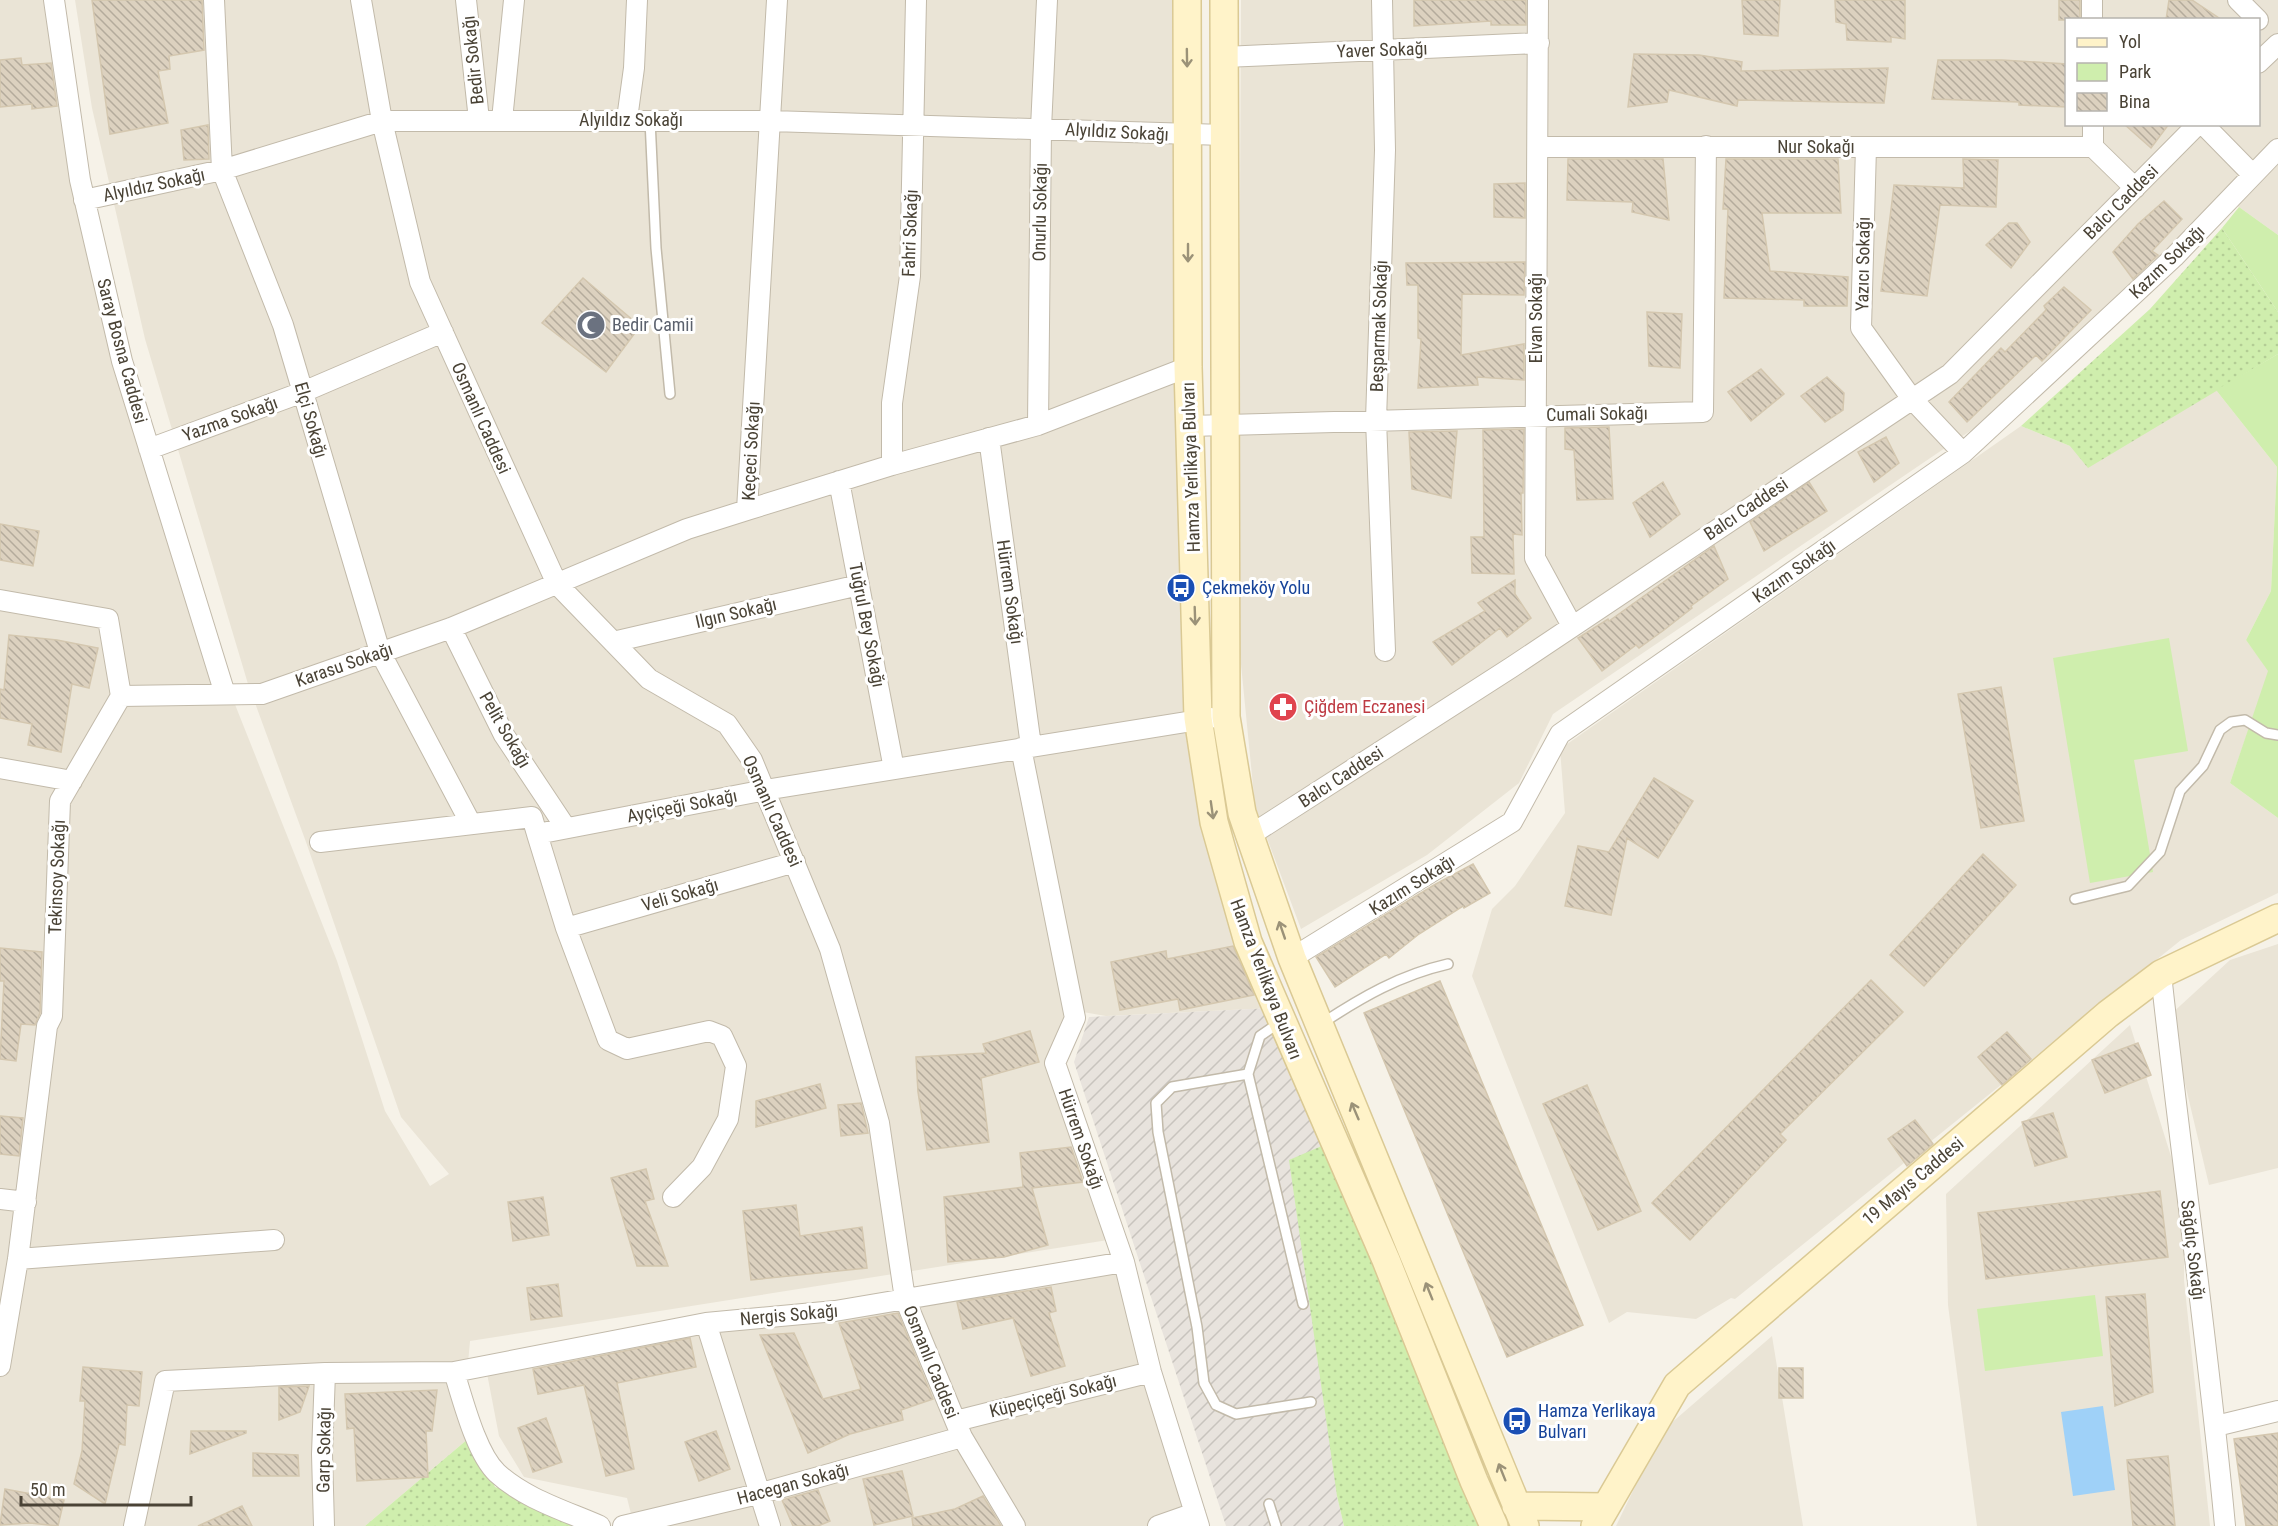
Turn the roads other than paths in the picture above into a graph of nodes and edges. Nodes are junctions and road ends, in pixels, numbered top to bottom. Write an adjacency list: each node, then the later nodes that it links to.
1 (54, 0): 45 (street, Saray Bosna Caddesi)
2 (214, 0): 42 (street, Elçi Sokağı)
3 (361, 0): 28 (street, Osmanlı Caddesi)
4 (466, 0): 25 (street, Bedir Sokağı)
5 (514, 0): 26 (street)
6 (637, 0): 24 (street)
7 (777, 0): 29 (street, Keçeci Sokağı)
8 (916, 0): 30 (street, Fahri Sokağı)
9 (1047, 0): 34 (street, Onurlu Sokağı)
10 (1187, 0): 35 (main road, Hamza Yerlikaya Bulvarı, one-way to 35)
11 (1224, 0): 22 (main road, Hamza Yerlikaya Bulvarı)
12 (1382, 0): 21 (street, Beşparmak Sokağı)
13 (1538, 0): 20 (street, Elvan Sokağı)
14 (2092, 0): 16 (street)
15 (2238, 0): 17 (street)
16 (2092, 18)
17 (2256, 18)
18 (2260, 22): 19 (street)
19 (2278, 42): 23 (street)
20 (1539, 43): 21 (street, Yaver Sokağı); 38 (street, Elvan Sokağı)
21 (1383, 50): 22 (street, Yaver Sokağı); 52 (street, Beşparmak Sokağı)
22 (1224, 57): 36 (main road, Hamza Yerlikaya Bulvarı)
23 (2260, 62)
24 (627, 119): 26 (street, Alyıldız Sokağı); 27 (street, Alyıldız Sokağı)
25 (479, 120): 26 (street, Alyıldız Sokağı); 28 (street, Alyıldız Sokağı)
26 (502, 120)
27 (650, 120): 29 (street, Alyıldız Sokağı); 49 (lane)
28 (382, 121): 42 (street, Alyıldız Sokağı); 46 (street, Osmanlı Caddesi)
29 (771, 121): 30 (street, Alyıldız Sokağı); 61 (street, Keçeci Sokağı)
30 (912, 125): 34 (street, Alyıldız Sokağı); 59 (street, Fahri Sokağı)
31 (2093, 126): 40 (street)
32 (2196, 126): 44 (street, Balcı Caddesi)
33 (2205, 126): 43 (street)
34 (1041, 128): 35 (street, Alyıldız Sokağı); 53 (street, Onurlu Sokağı)
35 (1188, 135): 36 (street, Alyıldız Sokağı); 47 (main road, Hamza Yerlikaya Bulvarı, one-way to 47)
36 (1224, 135): 55 (main road, Hamza Yerlikaya Bulvarı)
37 (1706, 146): 38 (street, Nur Sokağı); 39 (street, Nur Sokağı); 51 (street, Cumali Sokağı)
38 (1538, 147): 51 (street, Elvan Sokağı)
39 (1866, 147): 40 (street, Nur Sokağı); 50 (street, Yazıcı Sokağı)
40 (2093, 147): 44 (street)
41 (2278, 149): 43 (street, Kazım Sokağı)
42 (222, 170): 45 (street, Alyıldız Sokağı); 48 (street, Elçi Sokağı)
43 (2253, 175): 58 (street, Kazım Sokağı)
44 (2135, 188): 50 (street, Balcı Caddesi)
45 (84, 200): 57 (street, Saray Bosna Caddesi)
46 (442, 332): 48 (street, Yazma Sokağı); 62 (street, Osmanlı Caddesi)
47 (1188, 367): 53 (street, Keçeci Sokağı); 54 (main road, Hamza Yerlikaya Bulvarı)
48 (303, 392): 57 (street, Yazma Sokağı); 69 (street, Elçi Sokağı)
49 (670, 394)
50 (1912, 399): 58 (street, Yazıcı Sokağı); 65 (street, Balcı Caddesi)
51 (1536, 415): 52 (street, Cumali Sokağı); 65 (street, Elvan Sokağı)
52 (1376, 420): 55 (street, Cumali Sokağı); 68 (street, Beşparmak Sokağı)
53 (1038, 424): 56 (street, Keçeci Sokağı)
54 (1190, 426): 55 (street, Cumali Sokağı); 73 (main road, Hamza Yerlikaya Bulvarı, one-way to 73)
55 (1225, 427): 72 (main road, Hamza Yerlikaya Bulvarı)
56 (989, 438): 59 (street, Keçeci Sokağı); 75 (street, Hürrem Sokağı)
57 (149, 449): 70 (street, Saray Bosna Caddesi)
58 (1963, 453): 89 (street, Kazım Sokağı)
59 (892, 465): 60 (street, Keçeci Sokağı)
60 (839, 481): 61 (street, Keçeci Sokağı); 63 (street, Tuğrul Bey Sokağı)
61 (747, 510): 62 (street, Karasu Sokağı)
62 (556, 584): 66 (street, Karasu Sokağı); 67 (street, Osmanlı Caddesi)
63 (859, 585): 67 (street, Ilgın Sokağı); 77 (street, Tuğrul Bey Sokağı)
64 (0, 600): 71 (street)
65 (1572, 626): 83 (street, Balcı Caddesi)
66 (451, 628): 69 (street, Karasu Sokağı); 81 (street, Pelit Sokağı)
67 (613, 642): 79 (street, Osmanlı Caddesi)
68 (1385, 651)
69 (380, 652): 70 (street, Karasu Sokağı); 80 (street, Elçi Sokağı)
70 (225, 694): 71 (street, Karasu Sokağı)
71 (121, 696): 78 (street, Tekinsoy Sokağı)
72 (1227, 717): 73 (street, Ayçiçeği Sokağı); 83 (main road, Hamza Yerlikaya Bulvarı)
73 (1198, 718): 75 (street, Ayçiçeği Sokağı); 92 (main road, Hamza Yerlikaya Bulvarı, one-way to 92)
74 (2278, 735): 86 (lane)
75 (1026, 747): 77 (street, Ayçiçeği Sokağı); 100 (street, Hürrem Sokağı)
76 (0, 768): 78 (street)
77 (894, 769): 79 (street, Ayçiçeği Sokağı)
78 (72, 781): 97 (street, Tekinsoy Sokağı)
79 (765, 790): 81 (street, Ayçiçeği Sokağı); 85 (street, Osmanlı Caddesi)
80 (471, 824): 82 (street); 84 (street)
81 (566, 828): 82 (street, Ayçiçeği Sokağı)
82 (537, 834): 88 (street)
83 (1249, 836): 89 (main road, Hamza Yerlikaya Bulvarı, one-way to 83)
84 (320, 842)
85 (795, 862): 88 (street, Veli Sokağı); 101 (street, Osmanlı Caddesi)
86 (2075, 899)
87 (2278, 918): 91 (main road, 19 Mayıs Caddesi)
88 (566, 928): 95 (street)
89 (1292, 958): 93 (main road, Hamza Yerlikaya Bulvarı)
90 (1448, 964): 93 (lane)
91 (2161, 974): 110 (street, Sağdıç Sokağı); 115 (main road, 19 Mayıs Caddesi)
92 (1281, 1022): 94 (lane); 125 (main road, Hamza Yerlikaya Bulvarı)
93 (1319, 1025): 114 (main road, Hamza Yerlikaya Bulvarı, one-way to 93)
94 (1248, 1074): 102 (lane); 108 (lane)
95 (673, 1197)
96 (0, 1199): 97 (street)
97 (26, 1202): 99 (street, Tekinsoy Sokağı)
98 (274, 1240): 99 (street)
99 (18, 1259): 104 (street, Tekinsoy Sokağı)
100 (1124, 1262): 101 (street, Nergis Sokağı); 106 (street, Hürrem Sokağı)
101 (905, 1299): 103 (street, Nergis Sokağı); 111 (street, Osmanlı Caddesi)
102 (1303, 1304)
103 (706, 1323): 105 (street, Nergis Sokağı); 112 (street)
104 (0, 1366)
105 (454, 1372): 107 (street, Nergis Sokağı); 119 (street)
106 (1151, 1372): 111 (street, Küpeçiçeği Sokağı); 116 (street, Hürrem Sokağı)
107 (325, 1373): 117 (street, Nergis Sokağı); 118 (street, Garp Sokağı)
108 (1311, 1402)
109 (2278, 1411): 110 (street)
110 (2216, 1426): 126 (street, Sağdıç Sokağı)
111 (959, 1429): 112 (street, Hacegan Sokağı); 122 (street, Osmanlı Caddesi)
112 (758, 1494): 120 (street, Hacegan Sokağı); 121 (street)
113 (1269, 1504): 124 (lane)
114 (1521, 1516): 115 (main road)
115 (1600, 1516)
116 (1197, 1520): 123 (street)
117 (134, 1526)
118 (324, 1526)
119 (600, 1526)
120 (623, 1526)
121 (770, 1526)
122 (1015, 1526)
123 (1158, 1526)
124 (1276, 1526)
125 (1494, 1526)
126 (2225, 1526)

